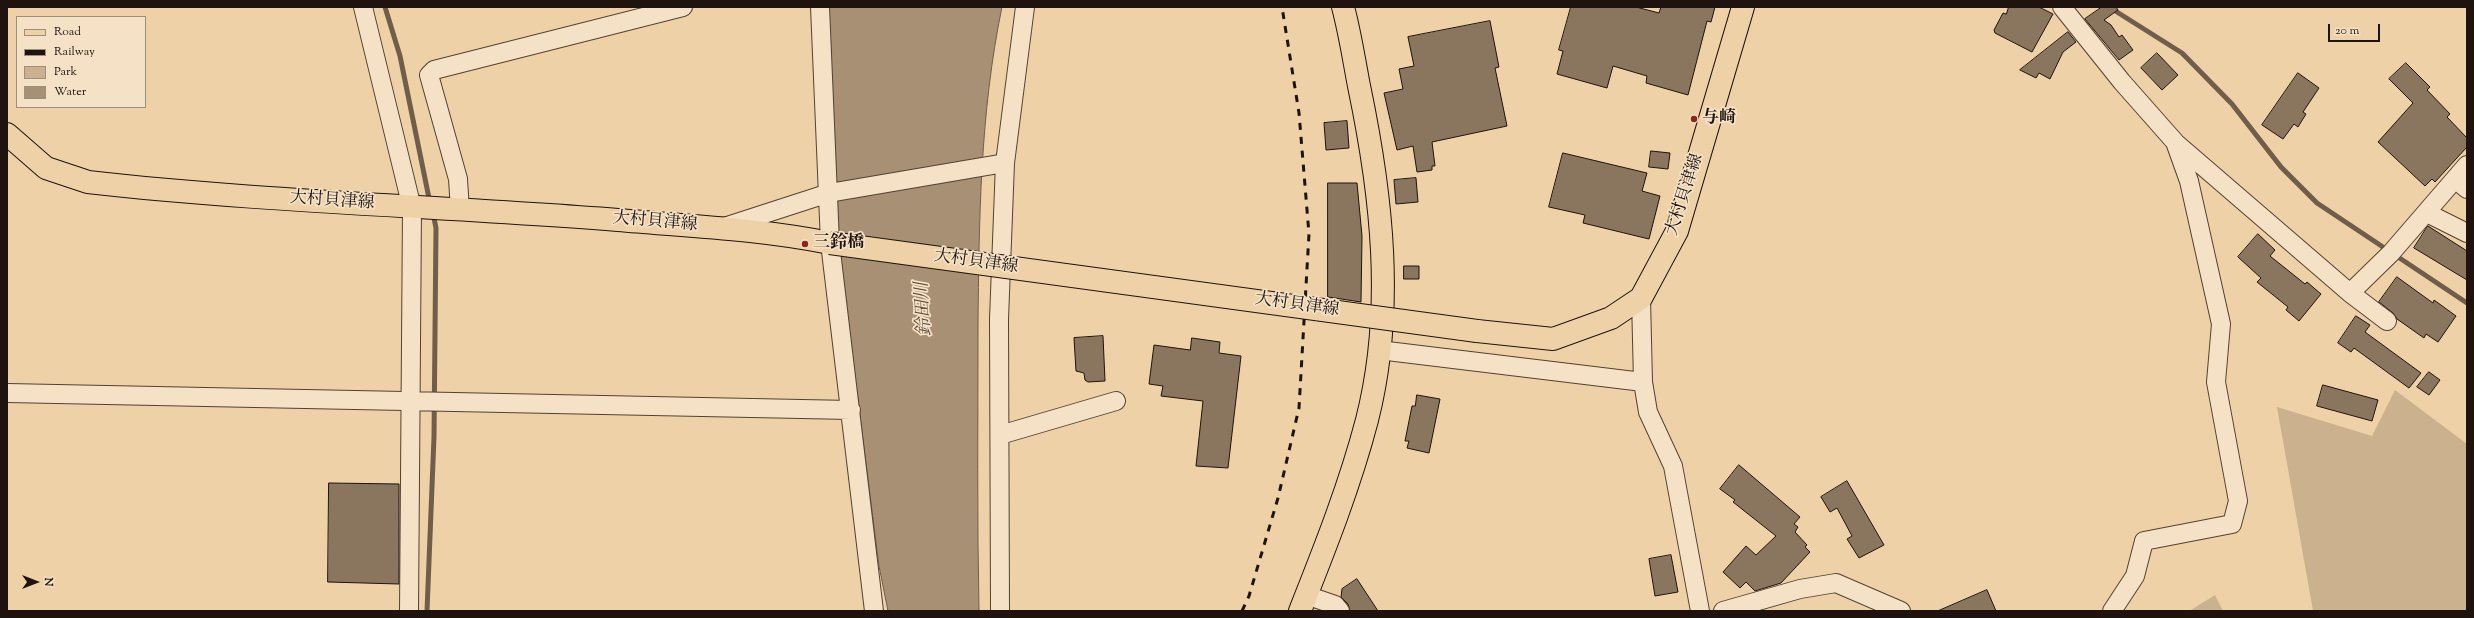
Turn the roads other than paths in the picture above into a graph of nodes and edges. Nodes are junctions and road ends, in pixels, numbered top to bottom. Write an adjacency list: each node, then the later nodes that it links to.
1 (363, 7): 14 (street)
2 (683, 7): 15 (street)
3 (820, 7): 13 (street)
4 (1025, 7): 10 (street)
5 (1343, 7): 23 (main road)
6 (1743, 7): 21 (main road, 大村貝津線)
7 (2062, 7): 9 (street)
8 (7, 134): 14 (main road, 大村貝津線)
9 (2175, 142): 20 (street); 39 (street)
10 (997, 165): 13 (street); 29 (street)
11 (2467, 165): 12 (street)
12 (2461, 184): 16 (street)
13 (834, 193): 17 (street); 19 (street)
14 (415, 208): 15 (main road, 大村貝津線); 26 (street)
15 (452, 210): 17 (main road, 大村貝津線)
16 (2427, 213): 18 (street); 20 (street)
17 (719, 228): 19 (main road, 大村貝津線)
18 (2467, 233)
19 (830, 243): 21 (main road, 大村貝津線, bridge); 28 (street)
20 (2350, 293): 22 (street)
21 (1641, 298): 24 (street)
22 (2387, 321)
23 (1379, 350): 24 (street); 30 (main road)
24 (1643, 382): 36 (street)
25 (7, 393): 26 (street)
26 (414, 400): 28 (street); 32 (street)
27 (1116, 401): 29 (street)
28 (851, 410): 33 (street)
29 (1000, 435): 34 (street)
30 (1303, 603): 35 (street)
31 (1746, 608): 37 (street); 38 (street)
32 (409, 611)
33 (874, 611)
34 (1000, 611)
35 (1340, 611)
36 (1700, 611)
37 (1723, 611)
38 (1901, 611)
39 (2112, 611)

